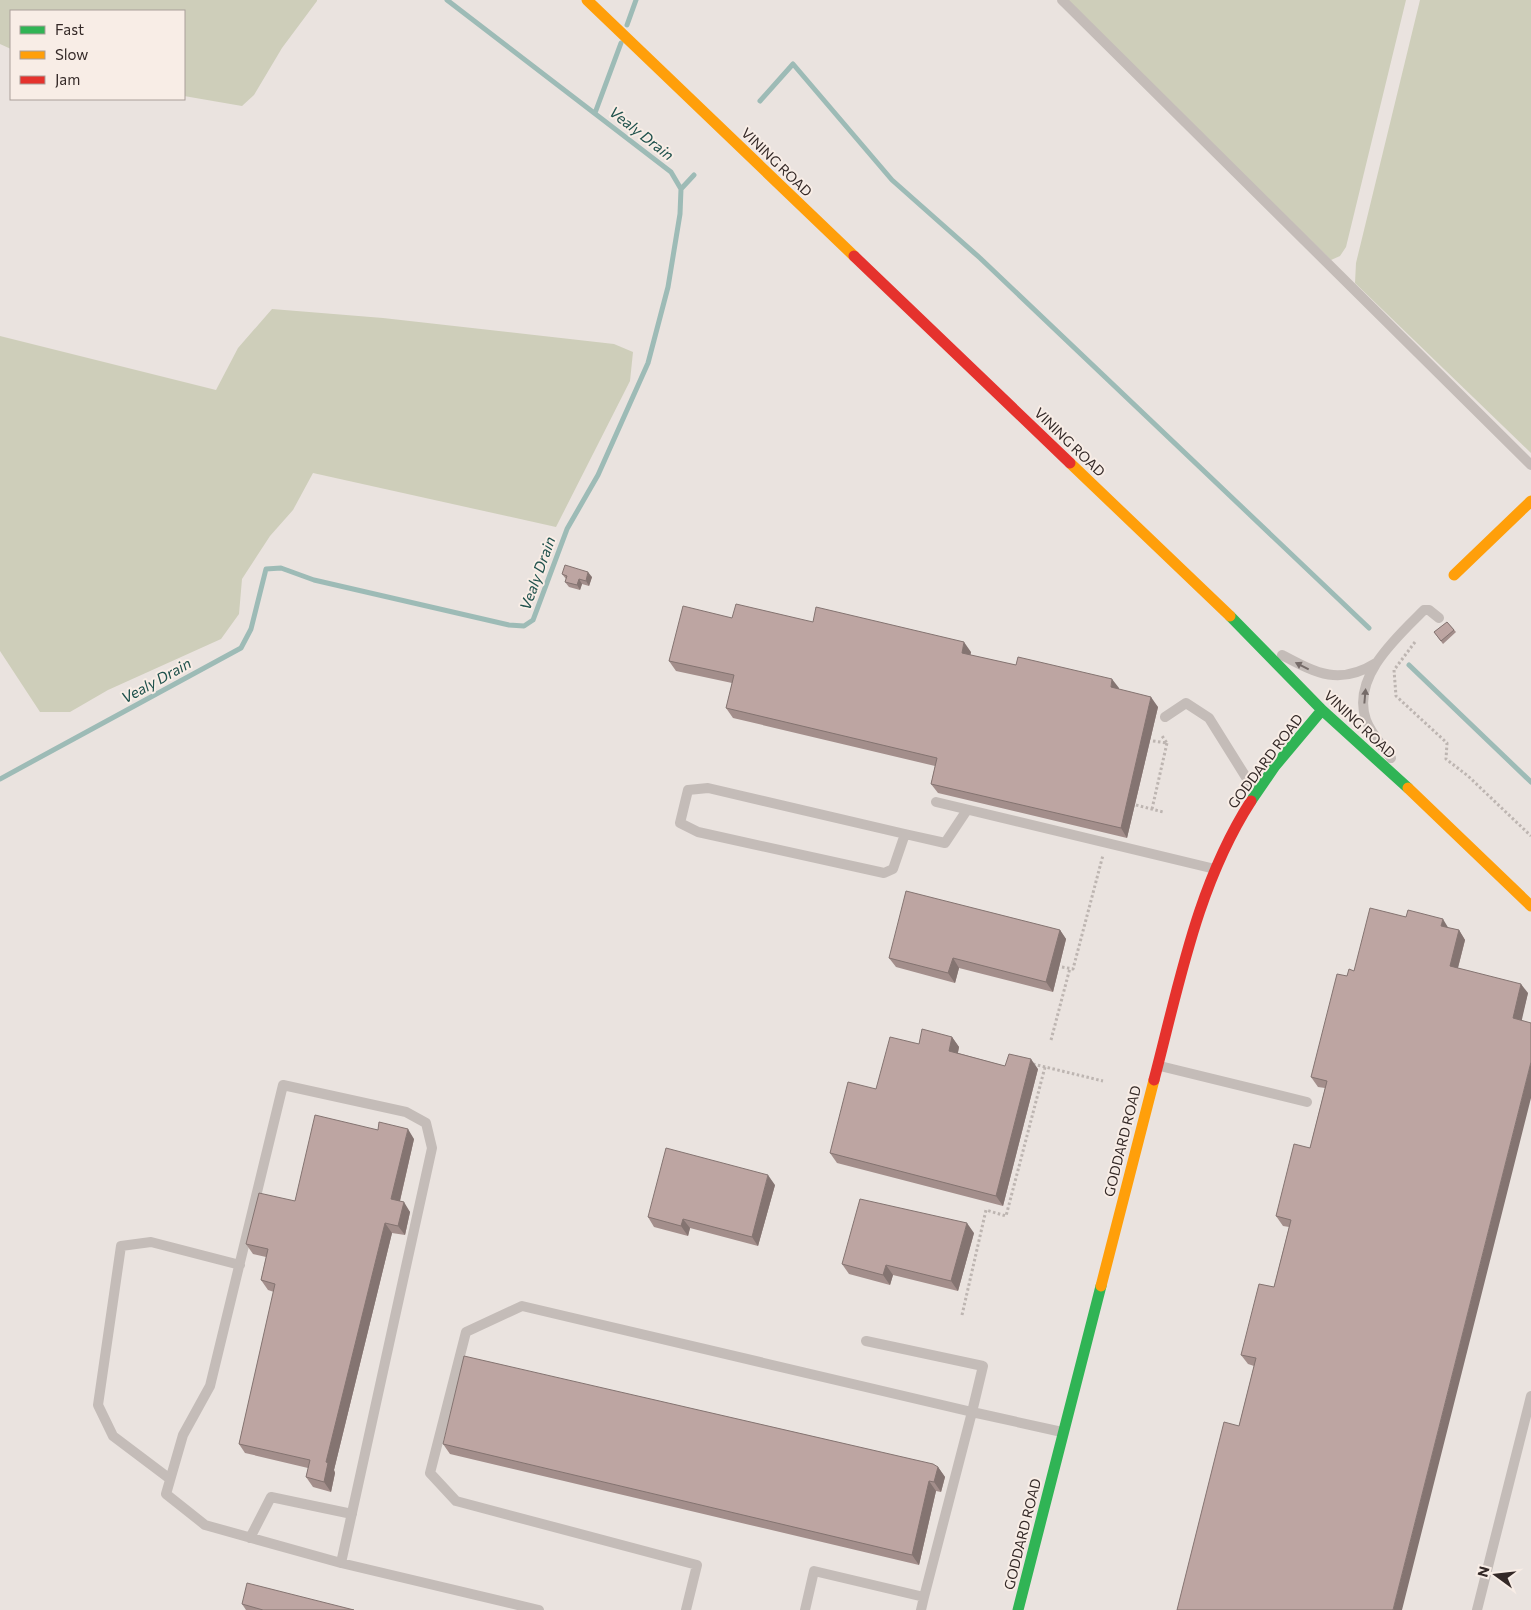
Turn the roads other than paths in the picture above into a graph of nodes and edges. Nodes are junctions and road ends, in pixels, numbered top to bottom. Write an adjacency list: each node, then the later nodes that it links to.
1 (587, 0): 7 (main road, VINING ROAD)
2 (1062, 0): 3 (lane)
3 (1531, 465)
4 (1531, 501): 5 (main road)
5 (1454, 574)
6 (1440, 618): 8 (lane)
7 (1253, 639): 8 (lane, one-way to 7); 9 (main road, VINING ROAD)
8 (1377, 662): 12 (lane, one-way to 8)
9 (1322, 710): 11 (main road, GODDARD ROAD); 12 (main road, VINING ROAD)
10 (1165, 717): 11 (lane)
11 (1256, 793): 16 (main road, GODDARD ROAD)
12 (1419, 798): 17 (main road, VINING ROAD)
13 (936, 802): 14 (lane)
14 (968, 810): 15 (lane); 16 (lane)
15 (905, 834): 15 (lane)
16 (1214, 869): 18 (main road, GODDARD ROAD)
17 (1531, 906)
18 (1156, 1065): 19 (lane); 24 (main road, GODDARD ROAD)
19 (1307, 1102)
20 (240, 1265): 25 (lane); 25 (lane); 26 (lane)
21 (866, 1341): 23 (lane)
22 (1531, 1396): 35 (lane)
23 (972, 1412): 24 (lane); 29 (lane); 31 (lane)
24 (1062, 1432): 34 (main road, GODDARD ROAD)
25 (170, 1479): 27 (lane)
26 (352, 1514): 27 (lane); 28 (lane)
27 (250, 1538): 28 (lane)
28 (340, 1564): 30 (lane)
29 (924, 1597): 32 (lane); 33 (lane)
30 (539, 1610)
31 (686, 1610)
32 (805, 1610)
33 (921, 1610)
34 (1018, 1610)
35 (1477, 1610)

